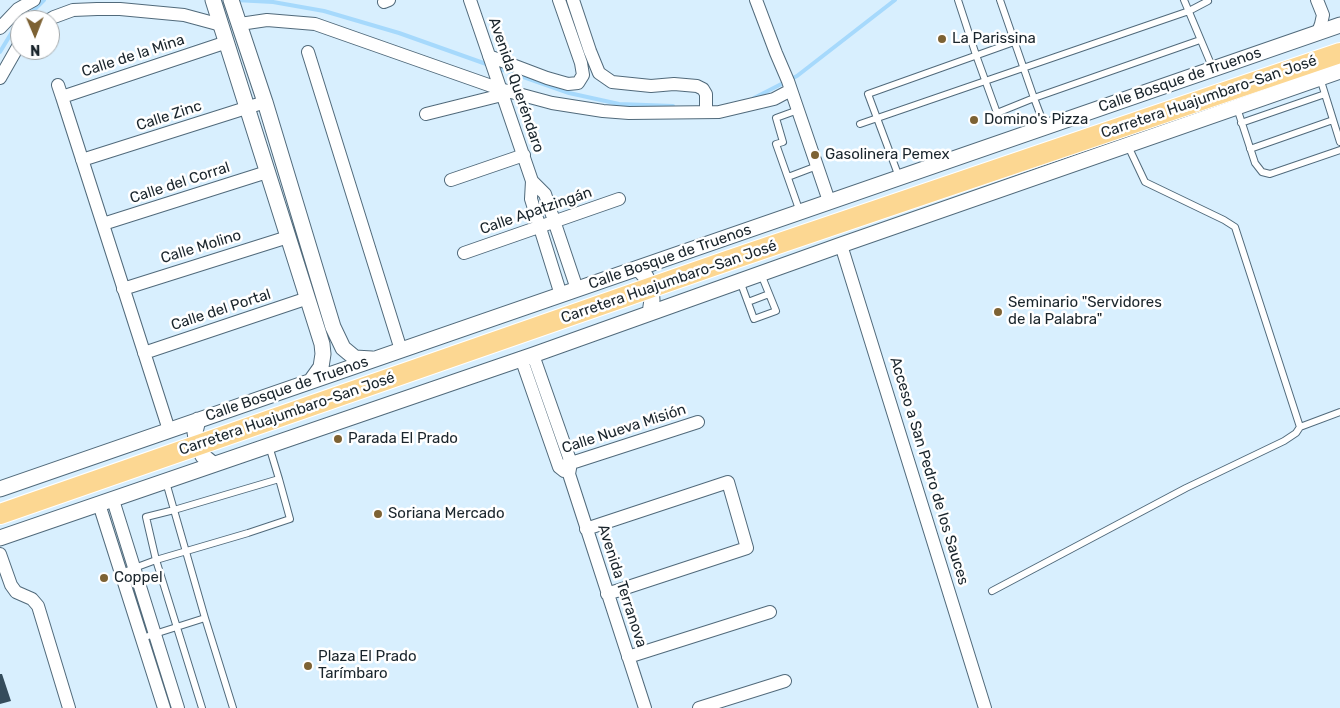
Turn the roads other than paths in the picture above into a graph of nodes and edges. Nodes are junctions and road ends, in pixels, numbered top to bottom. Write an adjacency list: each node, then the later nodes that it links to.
1 (34, 0): 16 (street)
2 (470, 0): 25 (street, Avenida Queréndaro)
3 (559, 0): 25 (street)
4 (573, 0): 39 (street)
5 (756, 0): 32 (street)
6 (958, 0): 23 (lane)
7 (1000, 0): 20 (lane)
8 (1184, 0): 11 (lane)
9 (1317, 0): 17 (street)
10 (1208, 1): 11 (lane)
11 (1189, 11): 18 (lane); 26 (lane)
12 (217, 13): 14 (street); 19 (street)
13 (236, 13): 33 (street); 36 (street)
14 (60, 15)
15 (1340, 24): 17 (street, Calle Bosque de Truenos)
16 (0, 28)
17 (1318, 32): 27 (street, Calle Bosque de Truenos)
18 (1200, 40): 27 (lane); 35 (lane)
19 (227, 42): 38 (street); 52 (street, Calle de la Mina)
20 (1014, 42): 23 (lane); 26 (lane)
21 (308, 52): 83 (street)
22 (1340, 53): 69 (main road, Carretera Huajumbaro-San José)
23 (976, 55): 31 (lane); 42 (lane)
24 (10, 60): 29 (street)
25 (490, 60): 33 (street, Avenida Queréndaro)
26 (1024, 68): 31 (lane); 35 (lane)
27 (1212, 69): 46 (street, Calle Bosque de Truenos)
28 (1340, 71): 30 (street)
29 (0, 78)
30 (1320, 78): 34 (lane); 37 (street)
31 (985, 81): 35 (lane); 42 (lane)
32 (789, 86): 39 (street); 40 (street)
33 (500, 88): 39 (street); 41 (street); 51 (street, Avenida Queréndaro)
34 (1325, 94): 43 (lane); 44 (lane)
35 (1034, 98): 46 (lane)
36 (265, 102): 38 (street, Calle Zinc); 81 (street)
37 (1236, 107): 44 (lane); 48 (street)
38 (247, 108): 52 (street, Calle Zinc); 54 (street)
39 (706, 110)
40 (798, 110): 53 (street); 55 (lane)
41 (426, 114)
42 (877, 118): 45 (lane); 56 (lane)
43 (1333, 120): 47 (lane); 49 (lane)
44 (1241, 123): 49 (lane)
45 (860, 124)
46 (1045, 127): 56 (street, Calle Bosque de Truenos)
47 (1340, 142)
48 (1127, 145): 67 (street); 91 (lane)
49 (1250, 149): 50 (lane)
50 (1340, 150)
51 (524, 155): 57 (street); 58 (street, Avenida Queréndaro)
52 (82, 160): 63 (street)
53 (817, 166): 55 (lane); 60 (street)
54 (267, 172): 63 (street, Calle del Corral); 66 (street)
55 (788, 177): 61 (lane)
56 (899, 177): 60 (street, Calle Bosque de Truenos)
57 (451, 180)
58 (532, 181): 62 (street, Avenida Queréndaro); 64 (street, Avenida Queréndaro)
59 (619, 200): 62 (street, Calle Apatzingán)
60 (829, 201): 61 (street, Calle Bosque de Truenos)
61 (800, 212): 65 (street, Calle Bosque de Truenos)
62 (555, 222): 64 (street, Calle Apatzingán); 75 (street, Avenida Queréndaro)
63 (103, 224): 74 (street)
64 (539, 228): 68 (street, Calle Apatzingán); 77 (street, Avenida Queréndaro)
65 (730, 236): 69 (street); 70 (street, Calle Bosque de Truenos)
66 (288, 237): 74 (street, Calle Molino); 78 (street)
67 (841, 245): 71 (street); 127 (street, Acceso a San Pedro de los Sauces)
68 (464, 253)
69 (730, 260): 72 (street); 73 (main road, Carretera Huajumbaro-San José)
70 (638, 268): 73 (street); 75 (street, Calle Bosque de Truenos)
71 (761, 274): 72 (street); 76 (lane)
72 (741, 281): 79 (lane); 80 (street)
73 (651, 288): 80 (street); 93 (main road, Carretera Huajumbaro-San José)
74 (124, 289): 84 (street)
75 (577, 289): 77 (street, Calle Bosque de Truenos)
76 (769, 294): 79 (lane); 79 (lane)
77 (561, 295): 83 (street, Calle Bosque de Truenos)
78 (308, 298): 82 (street); 84 (street, Calle del Portal)
79 (748, 302)
80 (650, 313): 85 (street)
81 (333, 327): 82 (street); 86 (street)
82 (318, 332): 87 (street)
83 (401, 350): 86 (street, Calle Bosque de Truenos)
84 (144, 353): 92 (street)
85 (527, 356): 94 (street); 96 (street, Avenida Terranova)
86 (373, 359): 87 (street, Calle Bosque de Truenos)
87 (311, 381): 89 (street, Calle Bosque de Truenos)
88 (1340, 412): 91 (lane)
89 (198, 420): 92 (street, Calle Bosque de Truenos); 93 (street)
90 (698, 422): 96 (street, Calle Nueva Misión)
91 (1300, 427): 111 (lane)
92 (169, 430): 99 (street, Calle Bosque de Truenos)
93 (197, 445): 95 (street); 102 (main road, Carretera Huajumbaro-San José)
94 (269, 445): 95 (street); 97 (lane)
95 (213, 464): 98 (street)
96 (566, 468): 104 (street, Avenida Terranova)
97 (278, 480): 101 (lane); 106 (lane)
98 (166, 481): 100 (street); 101 (lane)
99 (0, 489)
100 (106, 502): 105 (street); 109 (street); 110 (street)
101 (174, 510): 106 (lane); 108 (lane)
102 (0, 514)
103 (0, 520): 105 (street)
104 (586, 529): 112 (street, Avenida Terranova); 112 (street)
105 (5, 537)
106 (186, 551): 108 (lane); 114 (lane)
107 (0, 554): 120 (street)
108 (156, 560): 109 (lane); 115 (lane)
109 (134, 567): 110 (lane); 116 (street)
110 (121, 573): 117 (street)
111 (992, 591)
112 (607, 594): 118 (street, Avenida Terranova)
113 (770, 612): 118 (street)
114 (205, 618): 115 (lane); 124 (lane)
115 (178, 628): 116 (lane); 123 (lane)
116 (155, 635): 117 (lane); 122 (street)
117 (142, 638): 121 (street)
118 (628, 657): 125 (street, Avenida Terranova)
119 (785, 681): 126 (street)
120 (70, 708)
121 (164, 708)
122 (178, 708)
123 (202, 708)
124 (233, 708)
125 (645, 708)
126 (699, 708)
127 (985, 708)

